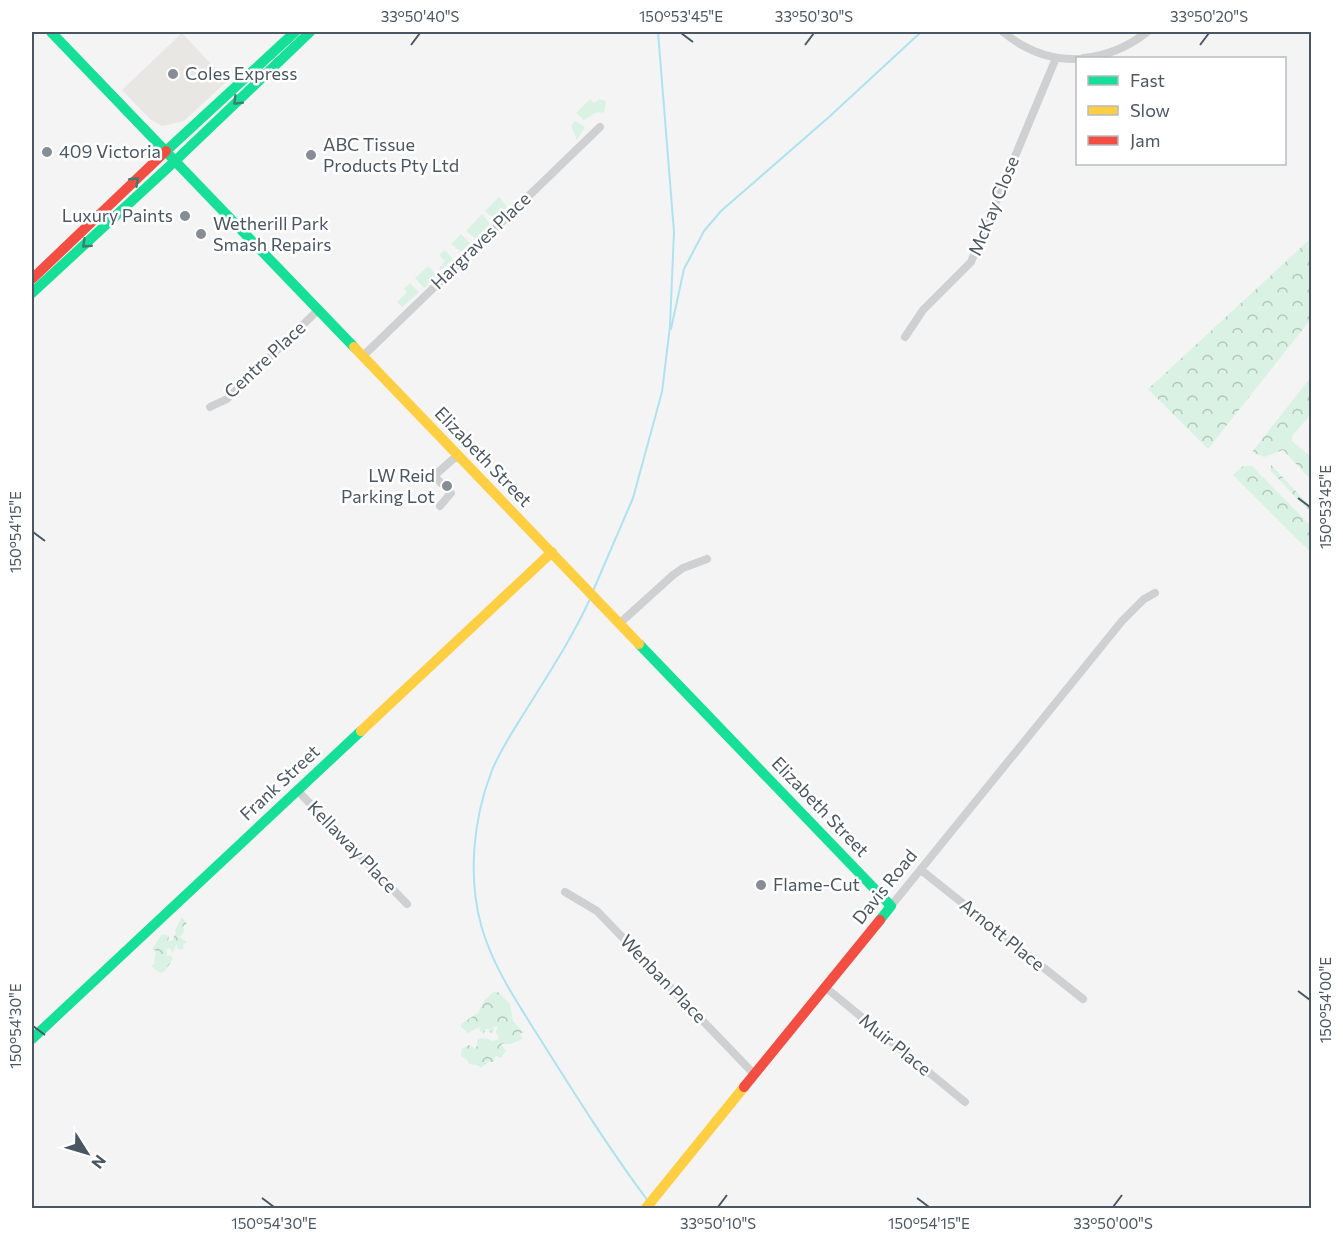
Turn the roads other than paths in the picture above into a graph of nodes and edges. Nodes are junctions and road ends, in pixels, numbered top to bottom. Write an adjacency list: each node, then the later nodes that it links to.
1 (51, 32): 10 (street, Elizabeth Street)
2 (295, 32): 10 (street)
3 (310, 32): 11 (street, one-way to 11)
4 (1003, 32): 7 (street)
5 (1148, 32): 6 (street)
6 (1099, 57)
7 (1056, 58): 8 (street); 15 (street, McKay Close)
8 (1076, 59)
9 (600, 127): 16 (street, Hargraves Place)
10 (166, 151): 11 (street, Elizabeth Street); 12 (street, one-way to 10)
11 (175, 160): 13 (street, one-way to 13); 14 (street, Elizabeth Street)
12 (32, 279)
13 (32, 293)
14 (318, 310): 16 (street, Elizabeth Street); 17 (street, Centre Place)
15 (905, 337)
16 (363, 356): 18 (street, Elizabeth Street)
17 (210, 407)
18 (460, 457): 19 (street); 20 (street, Elizabeth Street)
19 (440, 506)
20 (552, 552): 23 (street, Elizabeth Street); 24 (street, Frank Street)
21 (707, 559): 23 (street)
22 (1155, 593): 25 (street, Davis Road)
23 (620, 623): 28 (street, Elizabeth Street)
24 (297, 790): 27 (street, Kellaway Place); 31 (street, Frank Street)
25 (921, 870): 28 (street, Davis Road); 30 (street, Arnott Place)
26 (565, 892): 32 (street, Wenban Place)
27 (407, 904)
28 (891, 906): 29 (street, Davis Road)
29 (825, 987): 32 (street, Davis Road); 33 (street, Muir Place)
30 (1083, 999)
31 (32, 1039)
32 (754, 1074): 34 (street, Davis Road)
33 (965, 1102)
34 (646, 1209)

